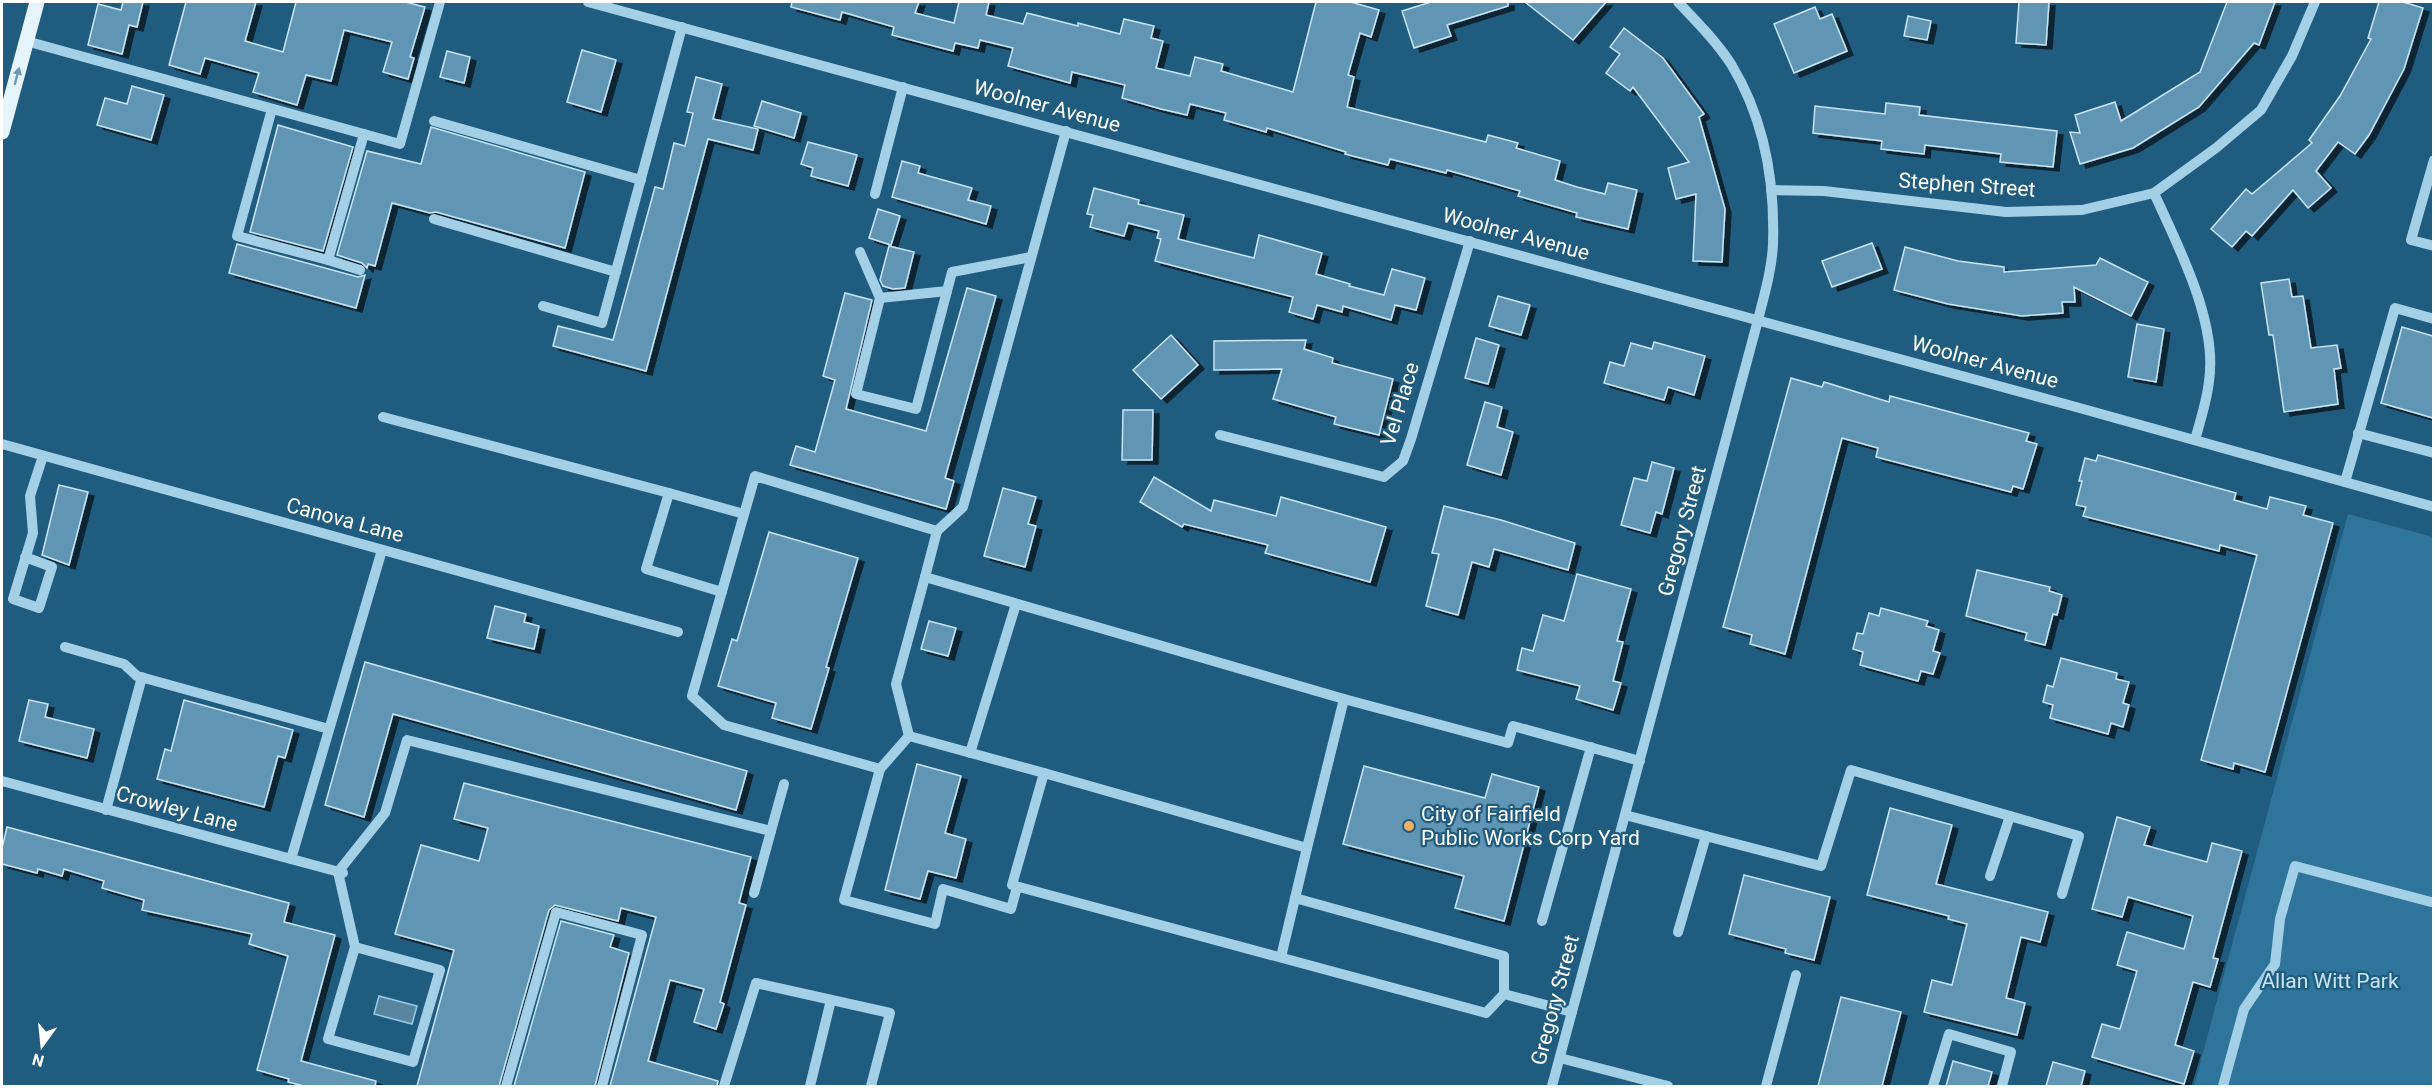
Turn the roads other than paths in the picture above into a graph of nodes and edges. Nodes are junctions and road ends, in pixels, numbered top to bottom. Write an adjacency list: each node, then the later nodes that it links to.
1 (37, 2): 7 (main road)
2 (440, 2): 13 (street)
3 (588, 2): 6 (street, Woolner Avenue)
4 (1678, 2): 16 (street, Gregory Street)
5 (2315, 2): 17 (street, Stephen Street)
6 (682, 27): 8 (street, Woolner Avenue); 15 (street)
7 (26, 41): 9 (street); 12 (main road, one-way to 7)
8 (903, 87): 11 (street, Woolner Avenue); 18 (street)
9 (272, 109): 13 (street); 24 (street)
10 (434, 121): 15 (street)
11 (1066, 131): 20 (street, Woolner Avenue); 23 (street)
12 (2, 132)
13 (364, 134): 24 (street)
14 (2433, 160): 21 (street)
15 (641, 180): 26 (street)
16 (1771, 190): 17 (street, Stephen Street); 31 (street, Gregory Street)
17 (2154, 193): 35 (street)
18 (875, 194)
19 (434, 219): 26 (street)
20 (1470, 242): 31 (street, Woolner Avenue); 34 (street, Vel Place)
21 (2433, 246)
22 (860, 252): 28 (street)
23 (1031, 257): 27 (street); 43 (street)
24 (328, 261): 25 (street)
25 (360, 270)
26 (615, 272): 29 (street)
27 (947, 291): 28 (street); 28 (street)
28 (880, 298)
29 (543, 306)
30 (2433, 319): 33 (street)
31 (1758, 320): 35 (street, Woolner Avenue); 57 (street, Gregory Street)
32 (383, 417): 40 (street)
33 (2358, 433): 37 (street); 39 (street)
34 (1220, 435)
35 (2195, 440): 39 (street, Woolner Avenue)
36 (2, 444): 38 (street, Canova Lane)
37 (2433, 453)
38 (43, 456): 44 (street, Canova Lane); 45 (street)
39 (2345, 482): 41 (street, Woolner Avenue)
40 (669, 493): 42 (street); 47 (street)
41 (2433, 507)
42 (744, 514): 43 (street); 47 (street)
43 (937, 531): 46 (street)
44 (382, 550): 49 (street, Canova Lane); 53 (street)
45 (25, 557): 45 (street)
46 (925, 578): 48 (street); 54 (street)
47 (722, 592): 58 (street)
48 (1016, 604): 52 (street); 56 (street)
49 (678, 632)
50 (65, 647): 51 (street)
51 (142, 677): 53 (street); 62 (street)
52 (1344, 699): 55 (street); 67 (street)
53 (330, 729): 68 (street)
54 (909, 736): 56 (street); 58 (street)
55 (1591, 747): 57 (street); 76 (street)
56 (970, 753): 59 (street)
57 (1640, 761): 63 (street, Gregory Street)
58 (880, 769): 71 (street)
59 (1044, 773): 67 (street); 71 (street)
60 (2, 781): 62 (street, Crowley Lane)
61 (784, 784): 65 (street)
62 (106, 810): 68 (street, Crowley Lane)
63 (1625, 815): 66 (street); 83 (street, Gregory Street)
64 (2010, 816): 66 (street); 70 (street); 73 (street)
65 (771, 831): 69 (street); 72 (street)
66 (1706, 836): 77 (street)
67 (1307, 848): 74 (street)
68 (291, 860): 69 (street, Crowley Lane)
69 (341, 873): 78 (street)
70 (1990, 876)
71 (1017, 887): 79 (street)
72 (754, 893)
73 (2062, 894)
74 (1295, 898): 79 (street); 81 (street)
75 (2431, 902): 95 (street)
76 (1542, 921)
77 (1678, 932)
78 (355, 948): 78 (street)
79 (1281, 957): 81 (street)
80 (1797, 975): 92 (street)
81 (1504, 994): 83 (street)
82 (831, 1000): 87 (street); 88 (street); 89 (street)
83 (1572, 1012): 84 (street, Gregory Street)
84 (1560, 1058): 90 (street, Gregory Street); 91 (street)
85 (506, 1086): 86 (street)
86 (602, 1086)
87 (724, 1086)
88 (810, 1086)
89 (871, 1086)
90 (1552, 1086)
91 (1664, 1086)
92 (1766, 1086)
93 (1933, 1086): 94 (street)
94 (2002, 1086)
95 (2223, 1086)

